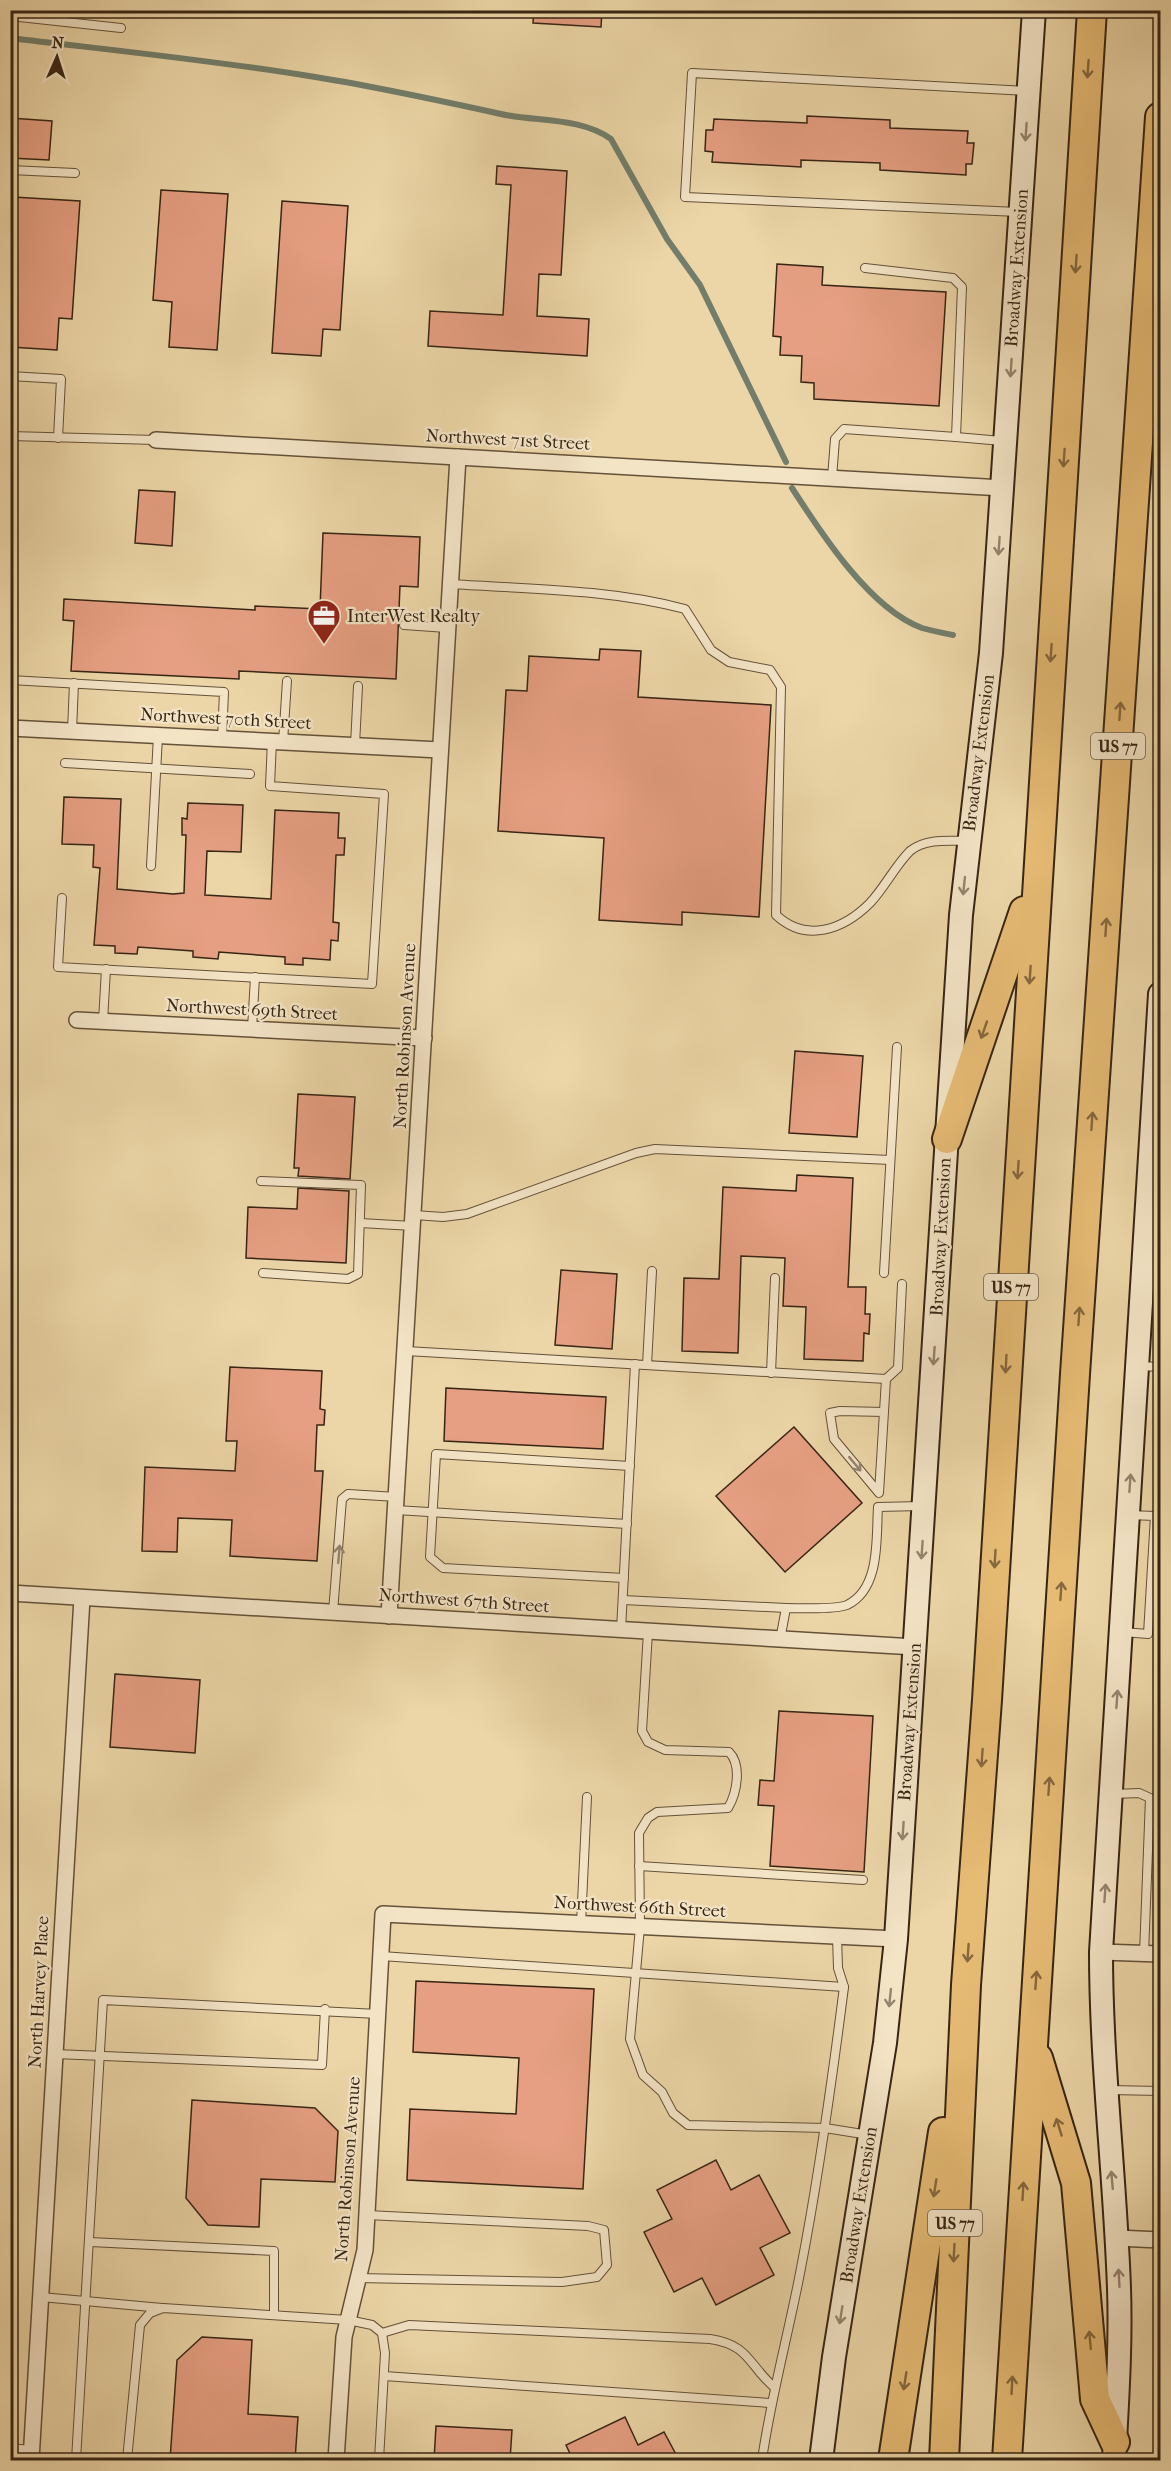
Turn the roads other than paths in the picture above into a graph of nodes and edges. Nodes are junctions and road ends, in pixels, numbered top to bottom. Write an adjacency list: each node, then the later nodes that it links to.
1 (1034, 10): 5 (main road, Broadway Extension)
2 (1092, 10): 39 (highway, US 77, one-way to 39)
3 (10, 16): 4 (lane)
4 (121, 28)
5 (1029, 91): 9 (main road, Broadway Extension, one-way to 9); 9 (lane)
6 (1161, 117): 105 (highway, US 77, one-way to 6)
7 (10, 170): 8 (lane)
8 (75, 173)
9 (1021, 212): 16 (main road, Broadway Extension, one-way to 16)
10 (865, 268): 13 (lane)
11 (10, 376): 14 (lane)
12 (10, 436): 14 (lane, Northwest 71st Street)
13 (956, 437): 16 (lane); 18 (lane)
14 (58, 438): 15 (lane, Northwest 71st Street)
15 (156, 440): 17 (street, Northwest 71st Street)
16 (1006, 441): 19 (main road, Broadway Extension)
17 (458, 457): 18 (street, Northwest 71st Street); 20 (street, North Robinson Avenue)
18 (832, 478): 19 (street, Northwest 71st Street)
19 (1003, 488): 37 (main road, Broadway Extension, one-way to 37)
20 (450, 584): 22 (street, North Robinson Avenue); 37 (lane)
21 (404, 625): 22 (lane)
22 (447, 628): 33 (street, North Robinson Avenue)
23 (10, 680): 25 (lane)
24 (286, 681): 31 (lane)
25 (74, 683): 28 (lane); 30 (lane)
26 (358, 686): 32 (lane)
27 (10, 728): 28 (street, Northwest 70th Street)
28 (72, 731): 29 (street, Northwest 70th Street)
29 (158, 736): 30 (street, Northwest 70th Street); 35 (lane)
30 (222, 739): 31 (street, Northwest 70th Street)
31 (278, 741): 32 (street, Northwest 70th Street); 42 (lane)
32 (355, 745): 33 (street, Northwest 70th Street)
33 (440, 750): 48 (street, North Robinson Avenue)
34 (64, 763): 35 (lane)
35 (157, 768): 36 (lane); 38 (lane)
36 (250, 774)
37 (969, 841): 50 (main road, Broadway Extension, one-way to 50)
38 (152, 866)
39 (1036, 875): 50 (highway, one-way to 50); 101 (highway, US 77, one-way to 101)
40 (62, 898): 41 (lane)
41 (106, 969): 42 (lane); 46 (lane)
42 (255, 977): 47 (lane)
43 (1161, 994): 45 (main road)
44 (77, 1020): 46 (street, Northwest 69th Street)
45 (1160, 1021): 55 (main road)
46 (103, 1022): 47 (street, Northwest 69th Street)
47 (252, 1029): 48 (street, Northwest 69th Street)
48 (424, 1038): 53 (street, North Robinson Avenue)
49 (897, 1047): 51 (lane)
50 (947, 1139): 72 (main road, Broadway Extension, one-way to 72)
51 (890, 1160): 53 (lane); 57 (lane)
52 (261, 1180): 54 (lane)
53 (414, 1220): 54 (lane); 61 (street, North Robinson Avenue)
54 (360, 1223): 58 (lane)
55 (1152, 1268): 64 (main road)
56 (652, 1271): 63 (lane)
57 (884, 1273)
58 (263, 1274)
59 (775, 1278): 66 (lane)
60 (902, 1284): 67 (lane)
61 (406, 1351): 62 (lane); 71 (street, North Robinson Avenue)
62 (635, 1365): 63 (lane); 69 (lane)
63 (647, 1365): 66 (lane)
64 (1137, 1366): 65 (lane); 87 (main road, one-way to 64)
65 (1161, 1368)
66 (771, 1372): 67 (lane)
67 (886, 1379): 68 (lane)
68 (884, 1412): 70 (lane); 70 (lane, one-way to 70)
69 (630, 1466): 74 (lane); 75 (lane)
70 (879, 1493): 73 (lane)
71 (396, 1503): 74 (lane); 81 (lane, one-way to 71); 82 (street, North Robinson Avenue)
72 (924, 1505): 73 (lane); 86 (main road, Broadway Extension, one-way to 86)
73 (878, 1507): 80 (lane)
74 (433, 1512): 75 (lane); 76 (lane)
75 (627, 1524): 76 (lane)
76 (624, 1578): 79 (lane)
77 (10, 1593): 78 (street, Northwest 67th Street)
78 (82, 1598): 81 (street, Northwest 67th Street); 106 (street, North Harvey Place)
79 (623, 1600): 80 (lane); 83 (lane)
80 (786, 1608): 85 (lane)
81 (333, 1612): 82 (street, Northwest 67th Street)
82 (389, 1616): 83 (street, Northwest 67th Street)
83 (621, 1630): 84 (street, Northwest 67th Street)
84 (648, 1632): 85 (street, Northwest 67th Street); 89 (lane)
85 (780, 1640): 86 (street, Northwest 67th Street)
86 (915, 1647): 95 (main road, Broadway Extension, one-way to 95)
87 (1111, 1794): 96 (main road, one-way to 87); 97 (lane)
88 (586, 1797): 92 (lane)
89 (639, 1866): 90 (lane); 93 (lane)
90 (862, 1880)
91 (383, 1914): 92 (street, Northwest 66th Street); 99 (street, North Robinson Avenue)
92 (581, 1924): 93 (street, Northwest 66th Street)
93 (640, 1927): 94 (street, Northwest 66th Street); 100 (lane)
94 (837, 1936): 95 (street, Northwest 66th Street); 102 (lane)
95 (896, 1939): 111 (main road, Broadway Extension, one-way to 111)
96 (1101, 1952): 97 (street); 108 (main road)
97 (1144, 1954): 98 (street)
98 (1161, 1954)
99 (381, 1956): 100 (lane); 104 (street, North Robinson Avenue)
100 (636, 1974): 102 (lane); 110 (lane)
101 (966, 1985): 135 (highway, one-way to 135); 136 (highway, US 77, one-way to 136)
102 (844, 1987): 110 (lane)
103 (325, 2009): 104 (lane); 107 (lane); 107 (lane)
104 (378, 2014): 112 (street, North Robinson Avenue)
105 (1032, 2039): 127 (highway, one-way to 105); 137 (highway, US 77, one-way to 105)
106 (55, 2054): 107 (lane); 117 (street, North Harvey Place)
107 (100, 2056): 115 (lane)
108 (1104, 2090): 109 (lane); 113 (main road, one-way to 108)
109 (1161, 2091)
110 (825, 2128): 111 (lane); 124 (lane)
111 (870, 2135): 134 (main road, Broadway Extension, one-way to 134)
112 (367, 2215): 116 (street, North Robinson Avenue); 116 (lane)
113 (1117, 2238): 114 (street); 127 (main road, one-way to 113)
114 (1161, 2240)
115 (90, 2242): 118 (lane); 120 (lane)
116 (358, 2278): 121 (street, North Robinson Avenue)
117 (40, 2297): 118 (lane); 128 (street, North Harvey Place)
118 (86, 2301): 119 (lane); 129 (lane)
119 (163, 2308): 120 (lane); 130 (lane)
120 (274, 2315): 121 (lane)
121 (348, 2320): 122 (lane); 131 (street, North Robinson Avenue)
122 (382, 2333): 123 (lane); 124 (lane)
123 (384, 2376): 125 (lane); 132 (lane)
124 (775, 2388): 125 (lane)
125 (770, 2403): 133 (lane)
126 (10, 2448): 128 (lane)
127 (1114, 2451)
128 (31, 2455)
129 (76, 2460)
130 (127, 2460)
131 (336, 2460)
132 (379, 2460)
133 (762, 2460)
134 (821, 2460)
135 (893, 2460)
136 (944, 2460)
137 (1007, 2460)

